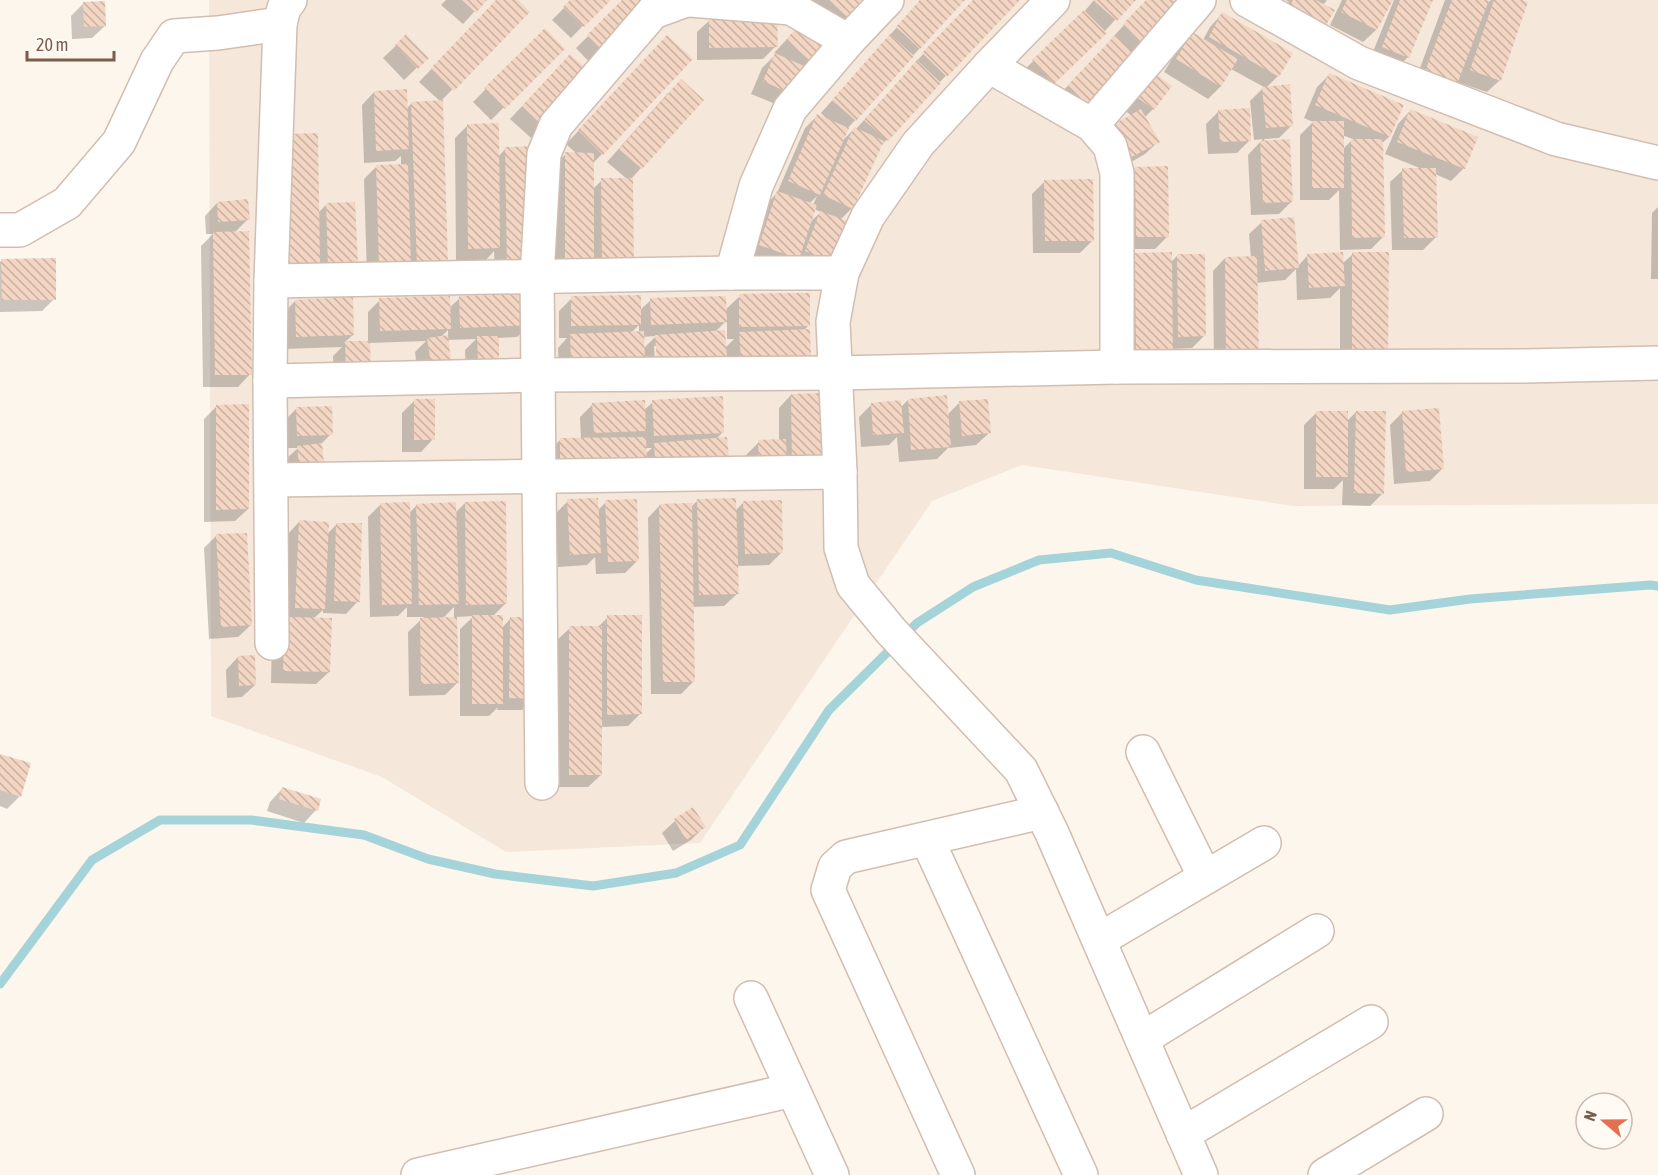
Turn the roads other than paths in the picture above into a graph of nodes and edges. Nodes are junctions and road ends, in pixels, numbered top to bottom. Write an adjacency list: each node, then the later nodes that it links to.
1 (688, 0): 7 (street); 14 (street)
2 (887, 0): 7 (street)
3 (1053, 0): 8 (street)
4 (1199, 0): 9 (street)
5 (1247, 0): 10 (street)
6 (285, 12): 11 (street); 15 (street)
7 (848, 41): 12 (street)
8 (989, 66): 9 (street); 13 (street)
9 (1092, 125): 17 (street)
10 (1658, 163)
11 (0, 230)
12 (732, 273): 13 (street); 14 (street)
13 (842, 273): 18 (street)
14 (537, 277): 15 (street); 19 (street)
15 (271, 281): 20 (street)
16 (1658, 363): 17 (street)
17 (1117, 367): 18 (street)
18 (836, 374): 19 (street); 21 (street)
19 (539, 375): 20 (street); 22 (street)
20 (270, 381): 23 (street)
21 (840, 472): 22 (street); 27 (street)
22 (539, 476): 23 (street); 26 (street)
23 (271, 480): 24 (street)
24 (272, 643)
25 (1143, 752): 30 (street)
26 (542, 783)
27 (1042, 813): 28 (street); 32 (street)
28 (927, 839): 41 (street); 42 (street)
29 (1264, 843): 30 (street)
30 (1205, 877): 32 (street)
31 (1317, 931): 35 (street)
32 (1098, 940): 35 (street)
33 (752, 998): 36 (street)
34 (1371, 1022): 38 (street)
35 (1142, 1039): 38 (street)
36 (793, 1090): 39 (street); 40 (street)
37 (1426, 1114): 44 (street)
38 (1183, 1134): 43 (street)
39 (418, 1175)
40 (832, 1175)
41 (958, 1175)
42 (1081, 1175)
43 (1201, 1175)
44 (1325, 1175)

